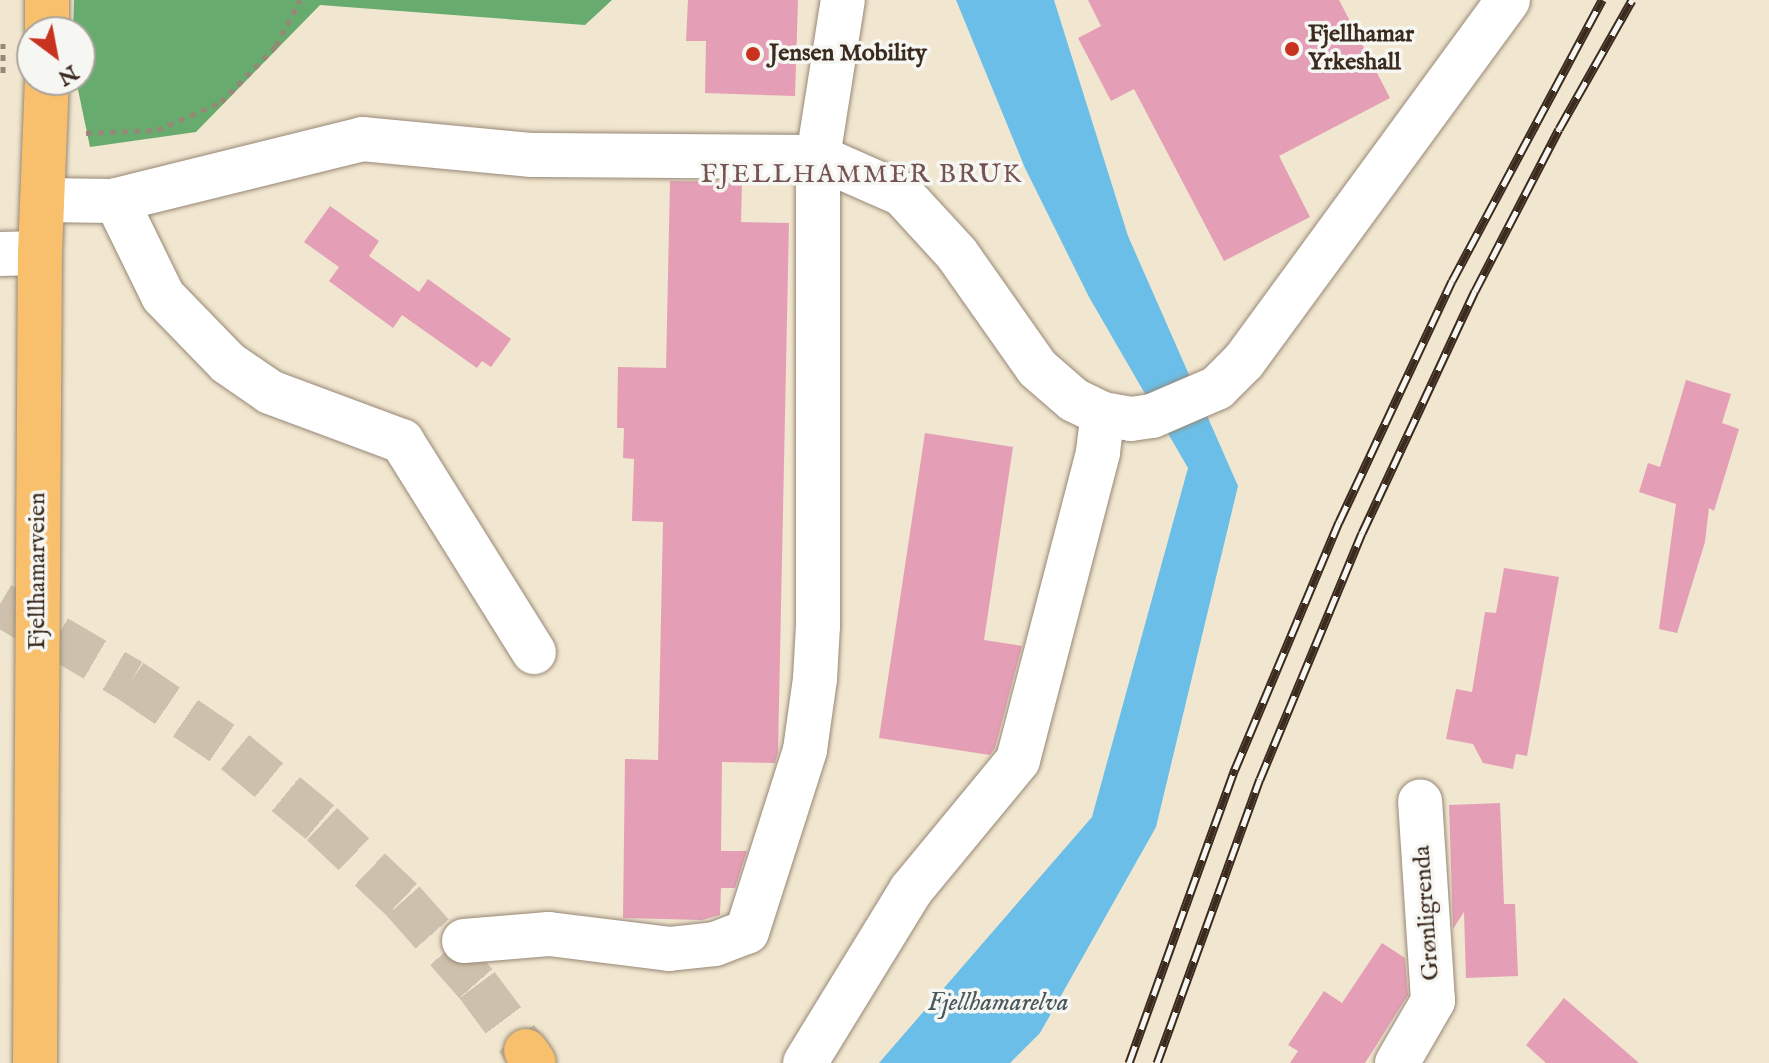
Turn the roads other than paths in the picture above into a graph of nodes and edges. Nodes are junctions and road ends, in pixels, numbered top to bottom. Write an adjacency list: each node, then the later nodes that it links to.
1 (843, 0): 4 (street)
2 (1508, 0): 8 (street)
3 (46, 96): 5 (main road, Fjellhamarveien)
4 (818, 157): 6 (street); 8 (street); 11 (street)
5 (43, 200): 6 (street); 7 (main road, Fjellhamarveien)
6 (116, 200): 9 (street)
7 (20, 254): 12 (main road, Fjellhamarveien)
8 (1103, 414): 13 (street)
9 (534, 652)
10 (1420, 801): 14 (street, Grønligrenda)
11 (464, 941)
12 (35, 1063)
13 (805, 1063)
14 (1397, 1063)

